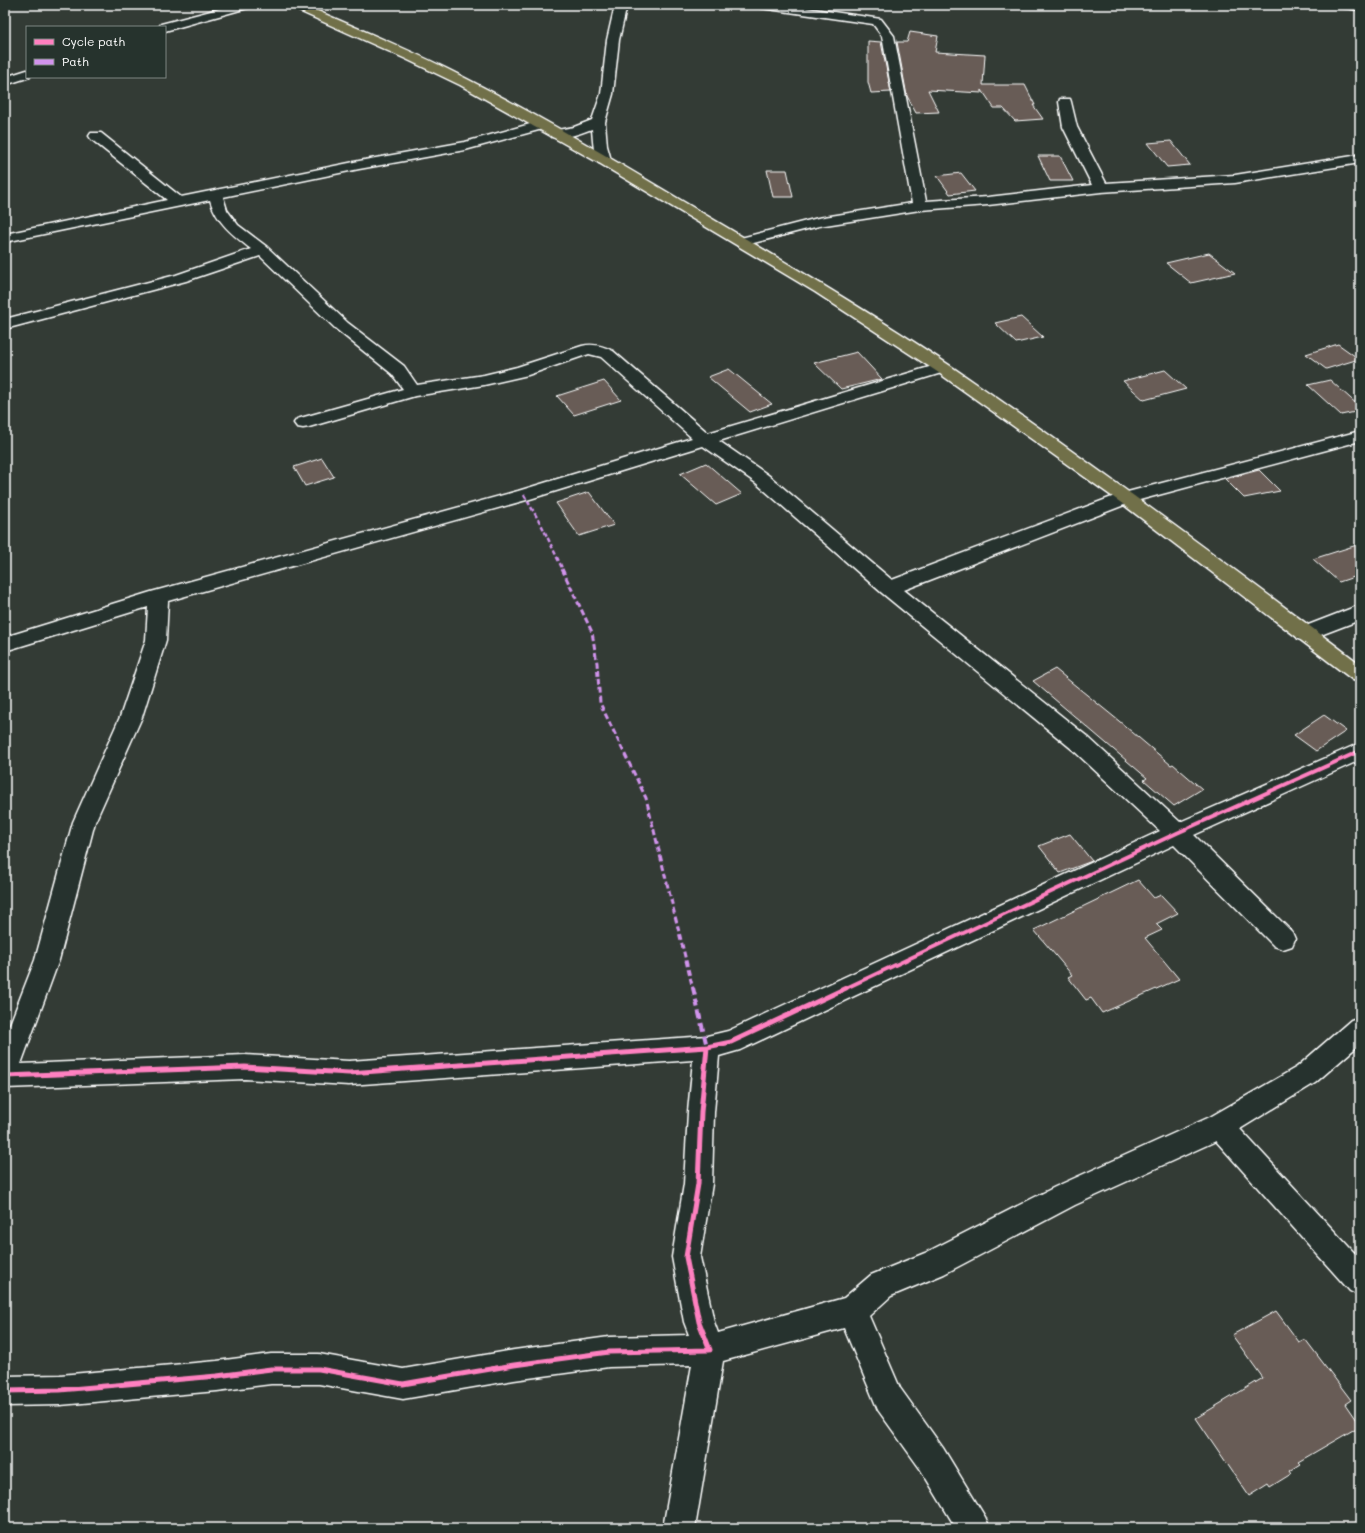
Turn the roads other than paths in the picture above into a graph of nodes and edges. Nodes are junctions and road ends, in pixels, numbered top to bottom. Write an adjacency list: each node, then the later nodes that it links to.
1 (247, 5): 7 (street)
2 (294, 5): 12 (main road)
3 (621, 5): 11 (street)
4 (762, 5): 20 (street)
5 (1343, 5): 6 (street)
6 (1360, 7)
7 (166, 27)
8 (26, 74): 9 (street)
9 (5, 81)
10 (1065, 102): 17 (street)
11 (598, 122): 13 (street); 16 (street)
12 (541, 125): 13 (main road); 18 (street)
13 (557, 134): 16 (main road)
14 (96, 136): 19 (street)
15 (1359, 159): 17 (street)
16 (604, 160): 22 (main road)
17 (1101, 188): 20 (street)
18 (215, 195): 19 (street); 23 (street)
19 (178, 202): 21 (street)
20 (920, 206): 22 (street)
21 (5, 238)
22 (742, 242): 25 (main road)
23 (262, 250): 24 (street); 26 (street)
24 (5, 324)
25 (942, 368): 29 (street); 30 (main road)
26 (413, 391): 27 (street); 29 (street)
27 (303, 422)
28 (1360, 436): 30 (street)
29 (705, 440): 31 (street); 32 (street)
30 (1126, 498): 31 (street); 34 (main road)
31 (889, 588): 38 (street)
32 (158, 597): 35 (street); 42 (street)
33 (1360, 612): 34 (street)
34 (1305, 634): 36 (main road)
35 (5, 644)
36 (1360, 675)
37 (1360, 751): 38 (street)
38 (1177, 834): 39 (street); 41 (street)
39 (1283, 939)
40 (1360, 1028): 44 (street)
41 (707, 1047): 43 (street); 47 (street)
42 (5, 1070)
43 (5, 1076)
44 (1220, 1126): 45 (street); 46 (street)
45 (1360, 1281)
46 (852, 1311): 47 (street); 50 (street)
47 (710, 1350): 48 (street); 49 (street)
48 (5, 1391)
49 (679, 1528)
50 (974, 1528)

